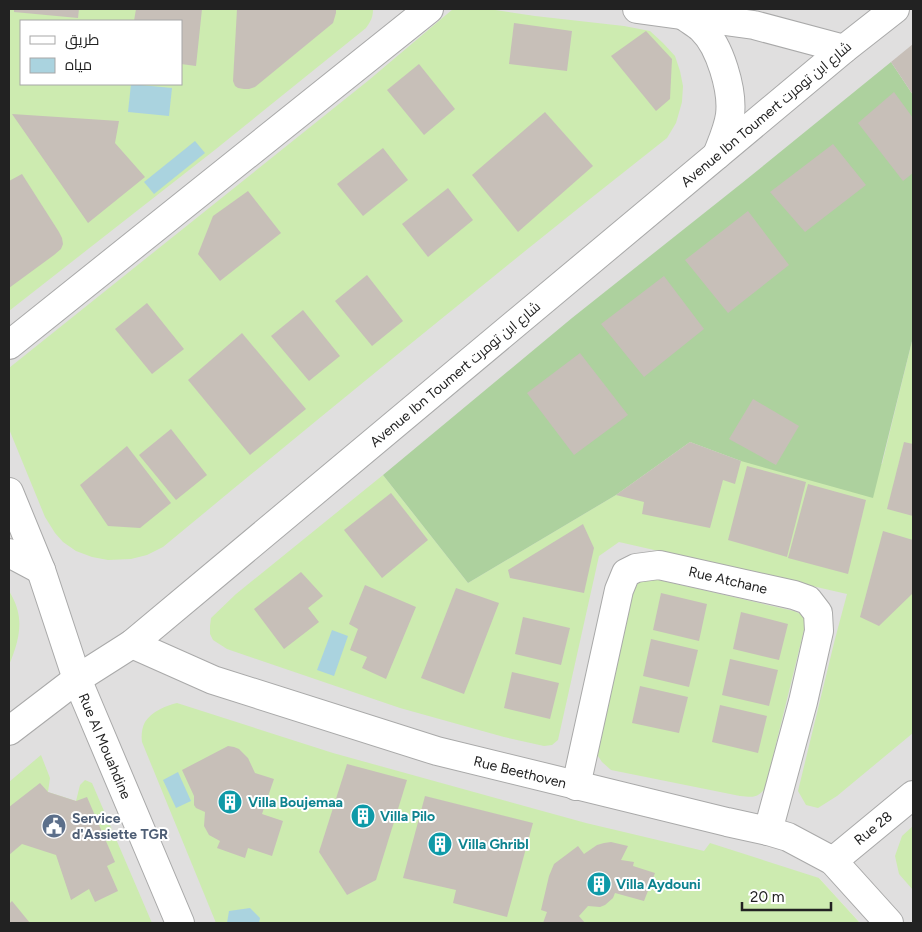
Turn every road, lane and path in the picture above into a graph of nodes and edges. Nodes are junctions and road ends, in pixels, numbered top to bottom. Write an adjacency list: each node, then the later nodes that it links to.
1 (429, 9): 7 (street)
2 (636, 9): 4 (street)
3 (895, 9): 5 (street, Avenue Ibn Toumert شارع ابن تومرت)
4 (683, 15): 5 (street); 6 (street)
5 (844, 48): 6 (street, Avenue Ibn Toumert شارع ابن تومرت)
6 (717, 155): 11 (street, Avenue Ibn Toumert شارع ابن تومرت)
7 (9, 345)
8 (9, 492): 10 (street, Rue Al Mouahdine)
9 (9, 553): 10 (street)
10 (41, 570): 12 (street, Rue Al Mouahdine)
11 (132, 644): 12 (street, Avenue Ibn Toumert شارع ابن تومرت); 14 (street, Rue Beethoven)
12 (77, 679): 13 (street, Avenue Ibn Toumert شارع ابن تومرت); 18 (street, Rue Al Mouahdine)
13 (9, 731)
14 (576, 786): 16 (street, Rue Beethoven); 16 (street, Rue Atchane)
15 (913, 796): 17 (street, Rue 28)
16 (768, 831): 17 (street, Rue Beethoven)
17 (833, 861): 19 (street, Rue Beethoven)
18 (180, 923)
19 (889, 923)

